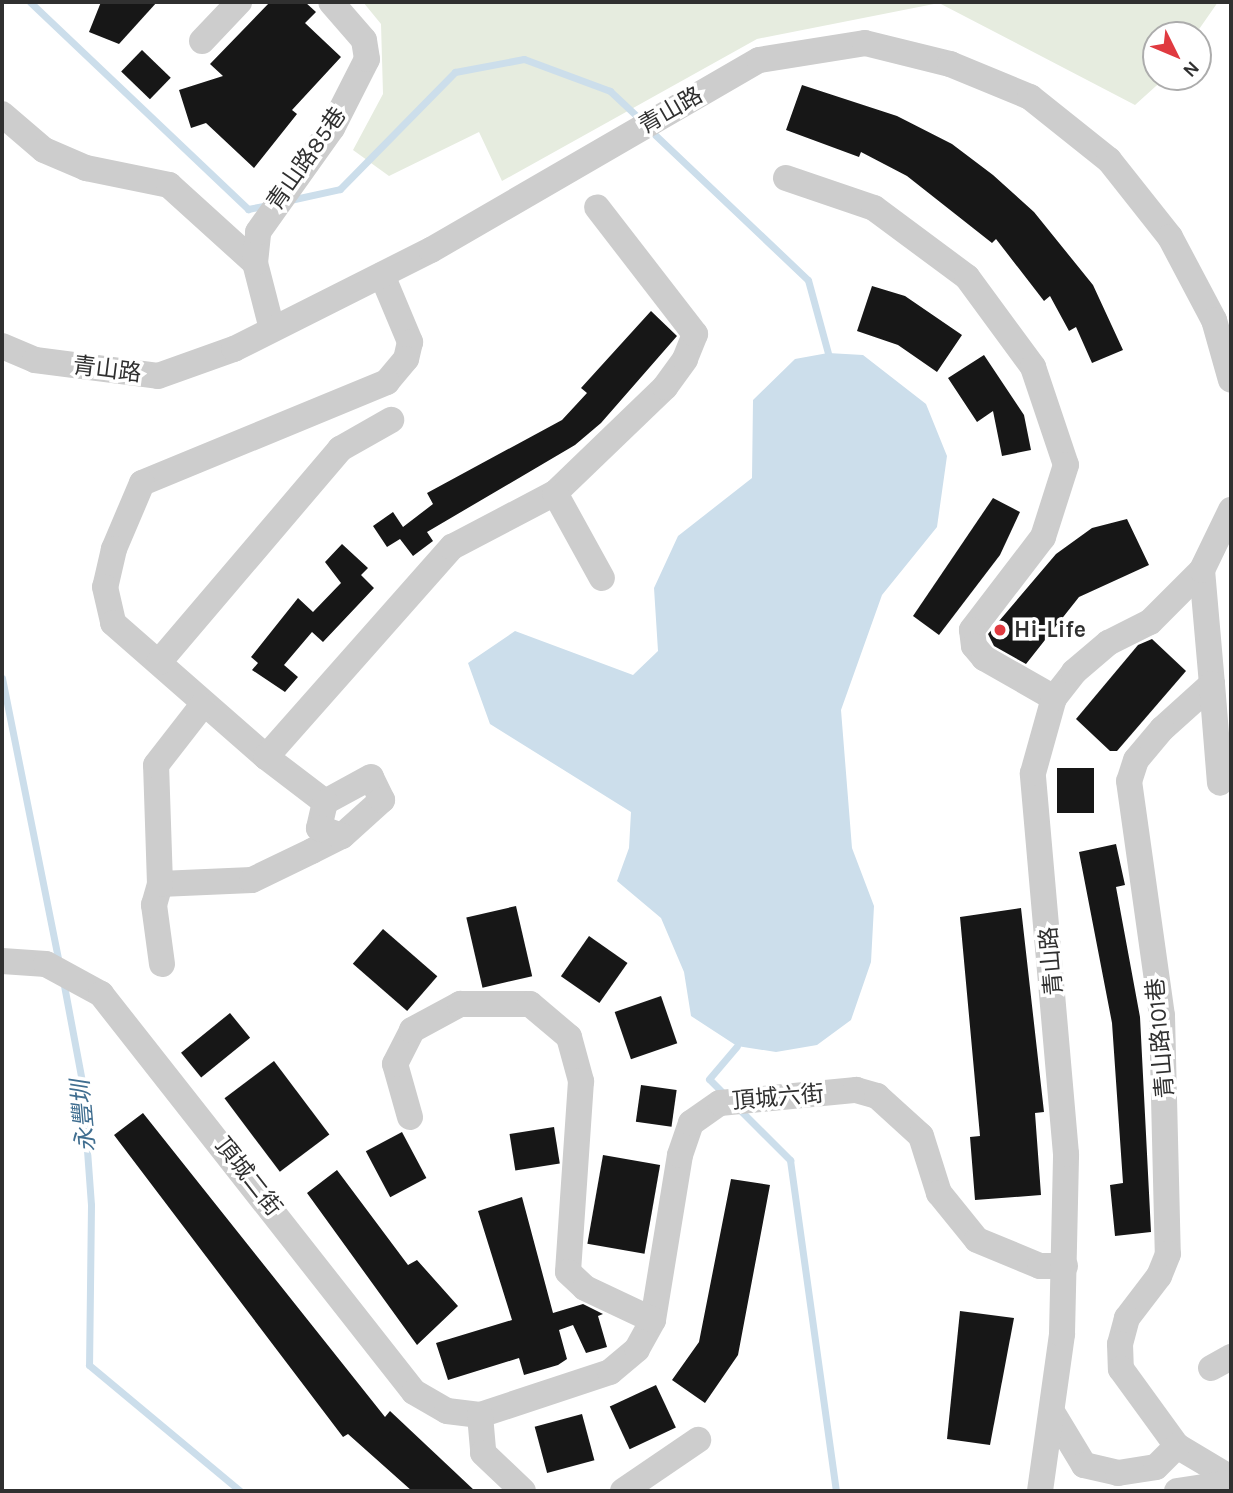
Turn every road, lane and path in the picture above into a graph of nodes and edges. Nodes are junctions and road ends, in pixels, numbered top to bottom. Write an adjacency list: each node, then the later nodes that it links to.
1 (239, 2): 3 (street)
2 (331, 2): 7 (street, 青山路85巷)
3 (202, 41)
4 (2, 114): 7 (street)
5 (786, 178): 19 (street)
6 (597, 207): 13 (street)
7 (255, 263): 9 (street, 青山路85巷)
8 (382, 275): 9 (street, 青山路); 11 (street, 青山路); 17 (street)
9 (272, 329): 10 (street, 青山路)
10 (2, 346)
11 (1231, 380)
12 (391, 420): 17 (street)
13 (555, 493): 16 (street); 21 (street)
14 (1231, 510): 15 (street, 青山路)
15 (1202, 570): 18 (street); 19 (street, 青山路)
16 (602, 578)
17 (159, 662): 20 (street)
18 (1212, 684): 22 (street); 34 (street, 青山路101巷)
19 (1054, 698): 29 (street, 青山路)
20 (202, 706): 21 (street); 25 (street)
21 (265, 757): 23 (street)
22 (1220, 783)
23 (325, 802): 24 (street); 24 (street)
24 (342, 836): 25 (street)
25 (160, 884): 27 (street)
26 (2, 961): 32 (street, 頂城二街)
27 (162, 964)
28 (410, 1116): 30 (street)
29 (1065, 1266): 30 (street, 頂城六街); 31 (street, 青山路)
30 (653, 1320): 32 (street, 頂城六街)
31 (1051, 1411): 34 (street); 39 (street, 青山路)
32 (480, 1415): 37 (street)
33 (698, 1440): 38 (street)
34 (1177, 1446): 35 (street, 青山路101巷)
35 (1231, 1478)
36 (1231, 1483): 40 (street)
37 (523, 1491)
38 (623, 1491)
39 (1040, 1491)
40 (1177, 1491)

